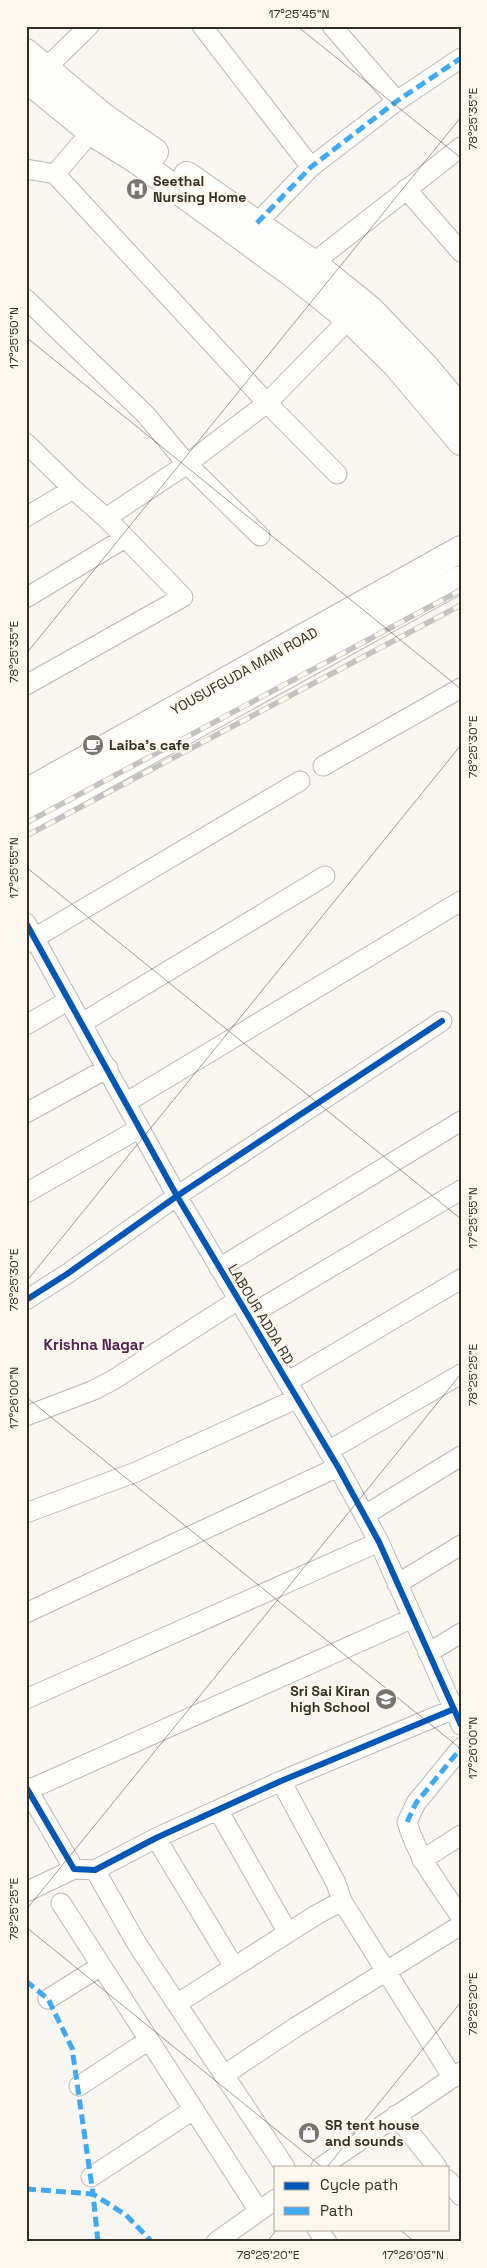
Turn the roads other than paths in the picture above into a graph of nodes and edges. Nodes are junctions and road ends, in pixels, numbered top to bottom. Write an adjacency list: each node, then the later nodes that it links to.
1 (89, 26): 6 (street)
2 (202, 26): 10 (street)
3 (332, 26): 7 (street)
4 (26, 52): 6 (main road)
5 (461, 58): 7 (street)
6 (36, 74): 8 (main road); 14 (main road)
7 (397, 101): 10 (street)
8 (91, 132): 12 (street); 14 (main road)
9 (461, 147): 13 (street)
10 (311, 167): 14 (street)
11 (26, 169): 12 (street)
12 (56, 174): 19 (street)
13 (406, 189): 15 (street); 16 (street)
14 (251, 231): 16 (main road)
15 (461, 252)
16 (304, 270): 18 (main road); 20 (main road)
17 (26, 299): 23 (street)
18 (349, 319): 19 (street); 21 (main road)
19 (267, 403): 23 (street); 24 (street)
20 (461, 408)
21 (461, 442)
22 (26, 443): 25 (street)
23 (187, 464): 27 (street); 28 (street)
24 (337, 474)
25 (73, 488): 26 (street); 27 (street)
26 (26, 518)
27 (106, 518): 29 (street)
28 (260, 536)
29 (125, 538): 32 (street); 33 (street)
30 (461, 550): 37 (main road, YOUSUFGUDA MAIN ROAD)
31 (461, 579): 38 (main road, YOUSUFGUDA MAIN ROAD)
32 (26, 598)
33 (26, 685)
34 (461, 688): 35 (street)
35 (323, 766)
36 (300, 781): 41 (street)
37 (26, 792)
38 (26, 819)
39 (326, 876): 44 (street)
40 (461, 902): 47 (street)
41 (29, 935): 42 (street, LABOUR ADDA RD)
42 (70, 1000): 44 (street, LABOUR ADDA RD); 45 (street)
43 (442, 1021): 53 (street)
44 (82, 1023): 46 (street, LABOUR ADDA RD)
45 (26, 1025)
46 (108, 1068): 47 (street, LABOUR ADDA RD); 48 (street)
47 (126, 1102): 50 (street, LABOUR ADDA RD)
48 (26, 1113)
49 (461, 1121): 54 (street)
50 (140, 1128): 52 (street); 53 (street, LABOUR ADDA RD)
51 (461, 1190): 58 (street)
52 (26, 1193)
53 (177, 1196): 54 (street, LABOUR ADDA RD); 56 (street)
54 (219, 1268): 57 (street, LABOUR ADDA RD)
55 (461, 1279): 60 (street)
56 (26, 1300)
57 (238, 1300): 58 (street, LABOUR ADDA RD); 62 (street)
58 (248, 1316): 60 (street, LABOUR ADDA RD)
59 (461, 1374): 63 (street)
60 (287, 1382): 61 (street, LABOUR ADDA RD)
61 (296, 1399): 63 (street, LABOUR ADDA RD); 66 (street)
62 (26, 1416)
63 (328, 1451): 65 (street, LABOUR ADDA RD)
64 (461, 1456): 67 (street)
65 (338, 1467): 67 (street, LABOUR ADDA RD); 71 (street)
66 (26, 1513)
67 (365, 1515): 68 (street, LABOUR ADDA RD)
68 (380, 1542): 70 (street, LABOUR ADDA RD); 75 (street)
69 (461, 1545): 70 (street)
70 (397, 1584): 72 (street, LABOUR ADDA RD)
71 (26, 1613)
72 (413, 1618): 74 (street, LABOUR ADDA RD); 79 (street)
73 (461, 1633): 74 (street)
74 (428, 1653): 76 (street, LABOUR ADDA RD)
75 (26, 1699)
76 (457, 1717): 78 (street)
77 (461, 1748): 83 (street)
78 (281, 1781): 80 (street); 87 (street)
79 (27, 1789): 84 (street)
80 (218, 1810): 82 (street); 91 (street)
81 (461, 1835): 83 (street)
82 (156, 1838): 85 (street); 93 (street)
83 (422, 1860): 89 (street)
84 (74, 1869): 85 (street); 86 (street)
85 (95, 1870): 96 (street)
86 (26, 1892)
87 (342, 1901): 91 (street); 94 (street)
88 (61, 1903): 92 (street)
89 (461, 1917)
90 (461, 1925): 94 (street)
91 (288, 1933): 93 (street)
92 (101, 1966): 95 (street); 97 (street)
93 (234, 1967): 96 (street)
94 (384, 1971): 98 (street); 99 (street)
95 (48, 2000)
96 (178, 2003): 98 (street)
97 (149, 2040): 100 (street); 101 (street)
98 (224, 2075): 103 (street)
99 (457, 2075): 102 (street)
100 (78, 2086)
101 (194, 2110): 106 (street); 110 (street)
102 (396, 2115): 104 (street); 105 (street)
103 (284, 2166)
104 (322, 2166)
105 (436, 2166)
106 (91, 2177)
107 (450, 2182): 108 (street)
108 (461, 2196)
109 (274, 2200): 110 (street)
110 (259, 2211): 112 (street)
111 (318, 2230): 114 (street)
112 (237, 2236): 113 (street)
113 (216, 2242)
114 (327, 2242)

